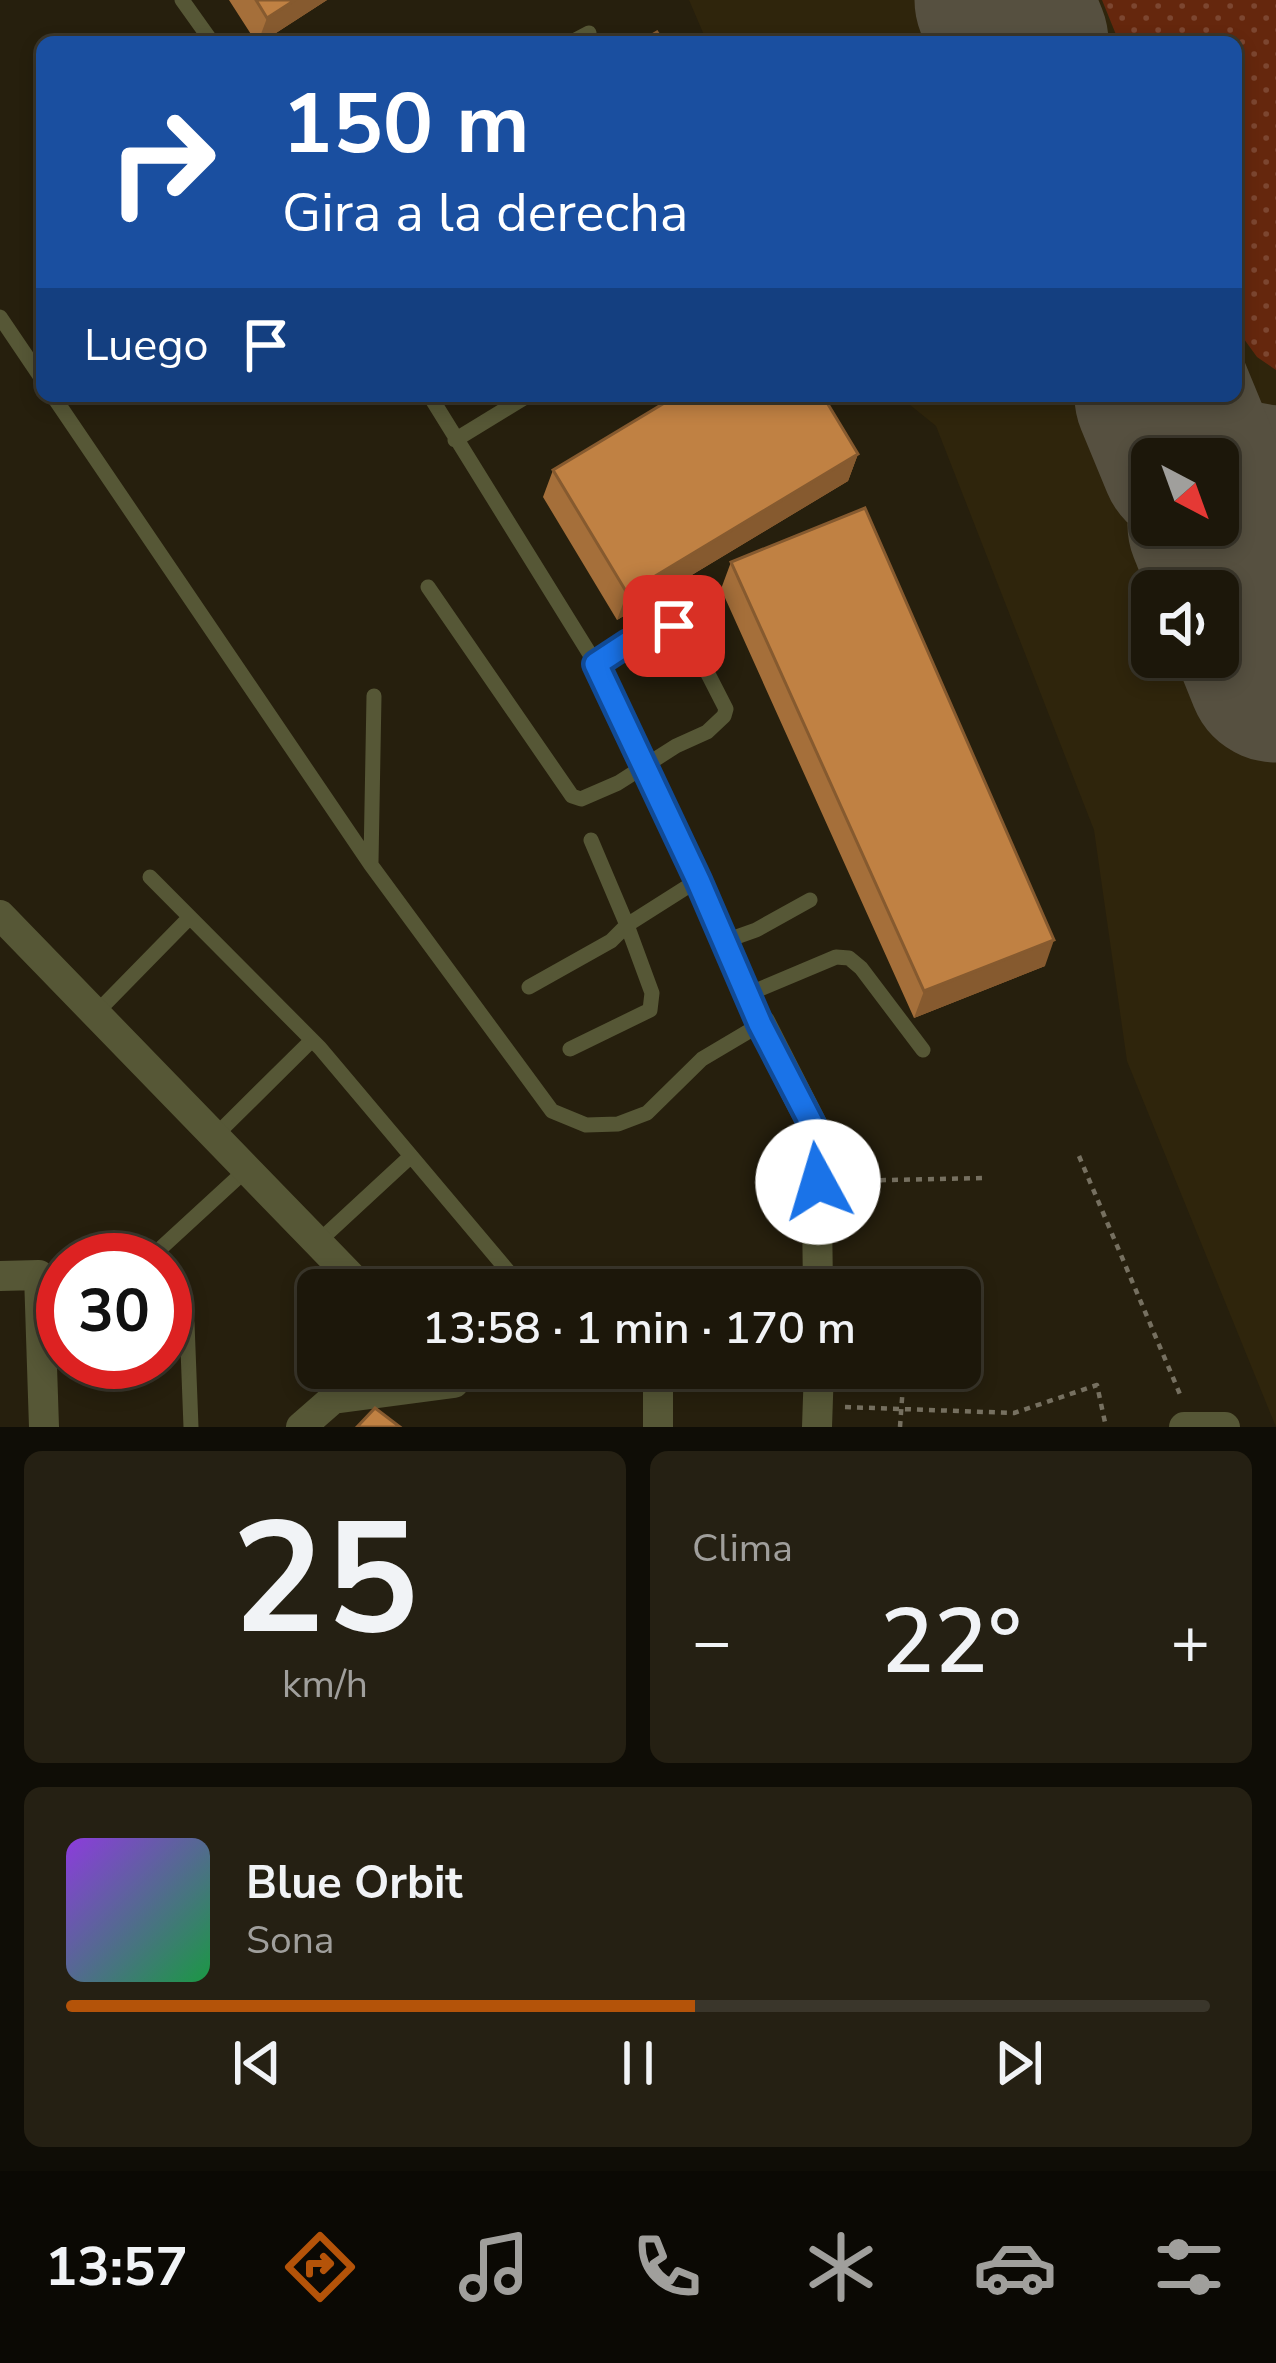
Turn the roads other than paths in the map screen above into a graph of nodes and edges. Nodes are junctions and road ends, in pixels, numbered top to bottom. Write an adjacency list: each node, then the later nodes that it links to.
1 (182, 0): 3 (lane)
2 (589, 33): 4 (lane)
3 (208, 36)
4 (583, 36)
5 (0, 317): 6 (lane)
6 (36, 371)
7 (57, 402): 16 (lane)
8 (433, 402): 10 (lane)
9 (517, 402): 10 (lane)
10 (455, 440): 12 (lane)
11 (428, 587): 14 (lane)
12 (596, 664): 14 (lane); 14 (lane)
13 (374, 696): 16 (lane)
14 (644, 766): 18 (lane)
15 (591, 840): 22 (lane)
16 (371, 865): 27 (lane)
17 (150, 877): 21 (lane)
18 (698, 880): 22 (lane); 23 (lane)
19 (810, 900): 23 (lane)
20 (0, 914): 26 (street)
21 (190, 917): 26 (lane); 28 (lane)
22 (627, 925): 24 (lane); 29 (lane)
23 (724, 941): 25 (lane)
24 (529, 988)
25 (748, 994): 27 (lane); 30 (lane)
26 (96, 1013): 31 (street)
27 (760, 1024): 38 (street)
28 (312, 1040): 31 (lane); 32 (lane)
29 (569, 1049)
30 (923, 1050)
31 (214, 1136): 33 (street)
32 (411, 1156): 35 (lane); 37 (lane)
33 (247, 1169): 34 (lane); 35 (street)
34 (177, 1233)
35 (318, 1243): 36 (street)
36 (343, 1269)
37 (506, 1269)
38 (827, 1269)
39 (36, 1275): 40 (street)
40 (0, 1276)
41 (47, 1389): 45 (street)
42 (190, 1389): 46 (lane)
43 (383, 1389): 47 (street)
44 (658, 1389): 48 (street)
45 (44, 1427)
46 (191, 1427)
47 (301, 1427)
48 (658, 1427)
49 (1184, 1427): 50 (street)
50 (1194, 1427): 51 (street)
51 (1225, 1427)

